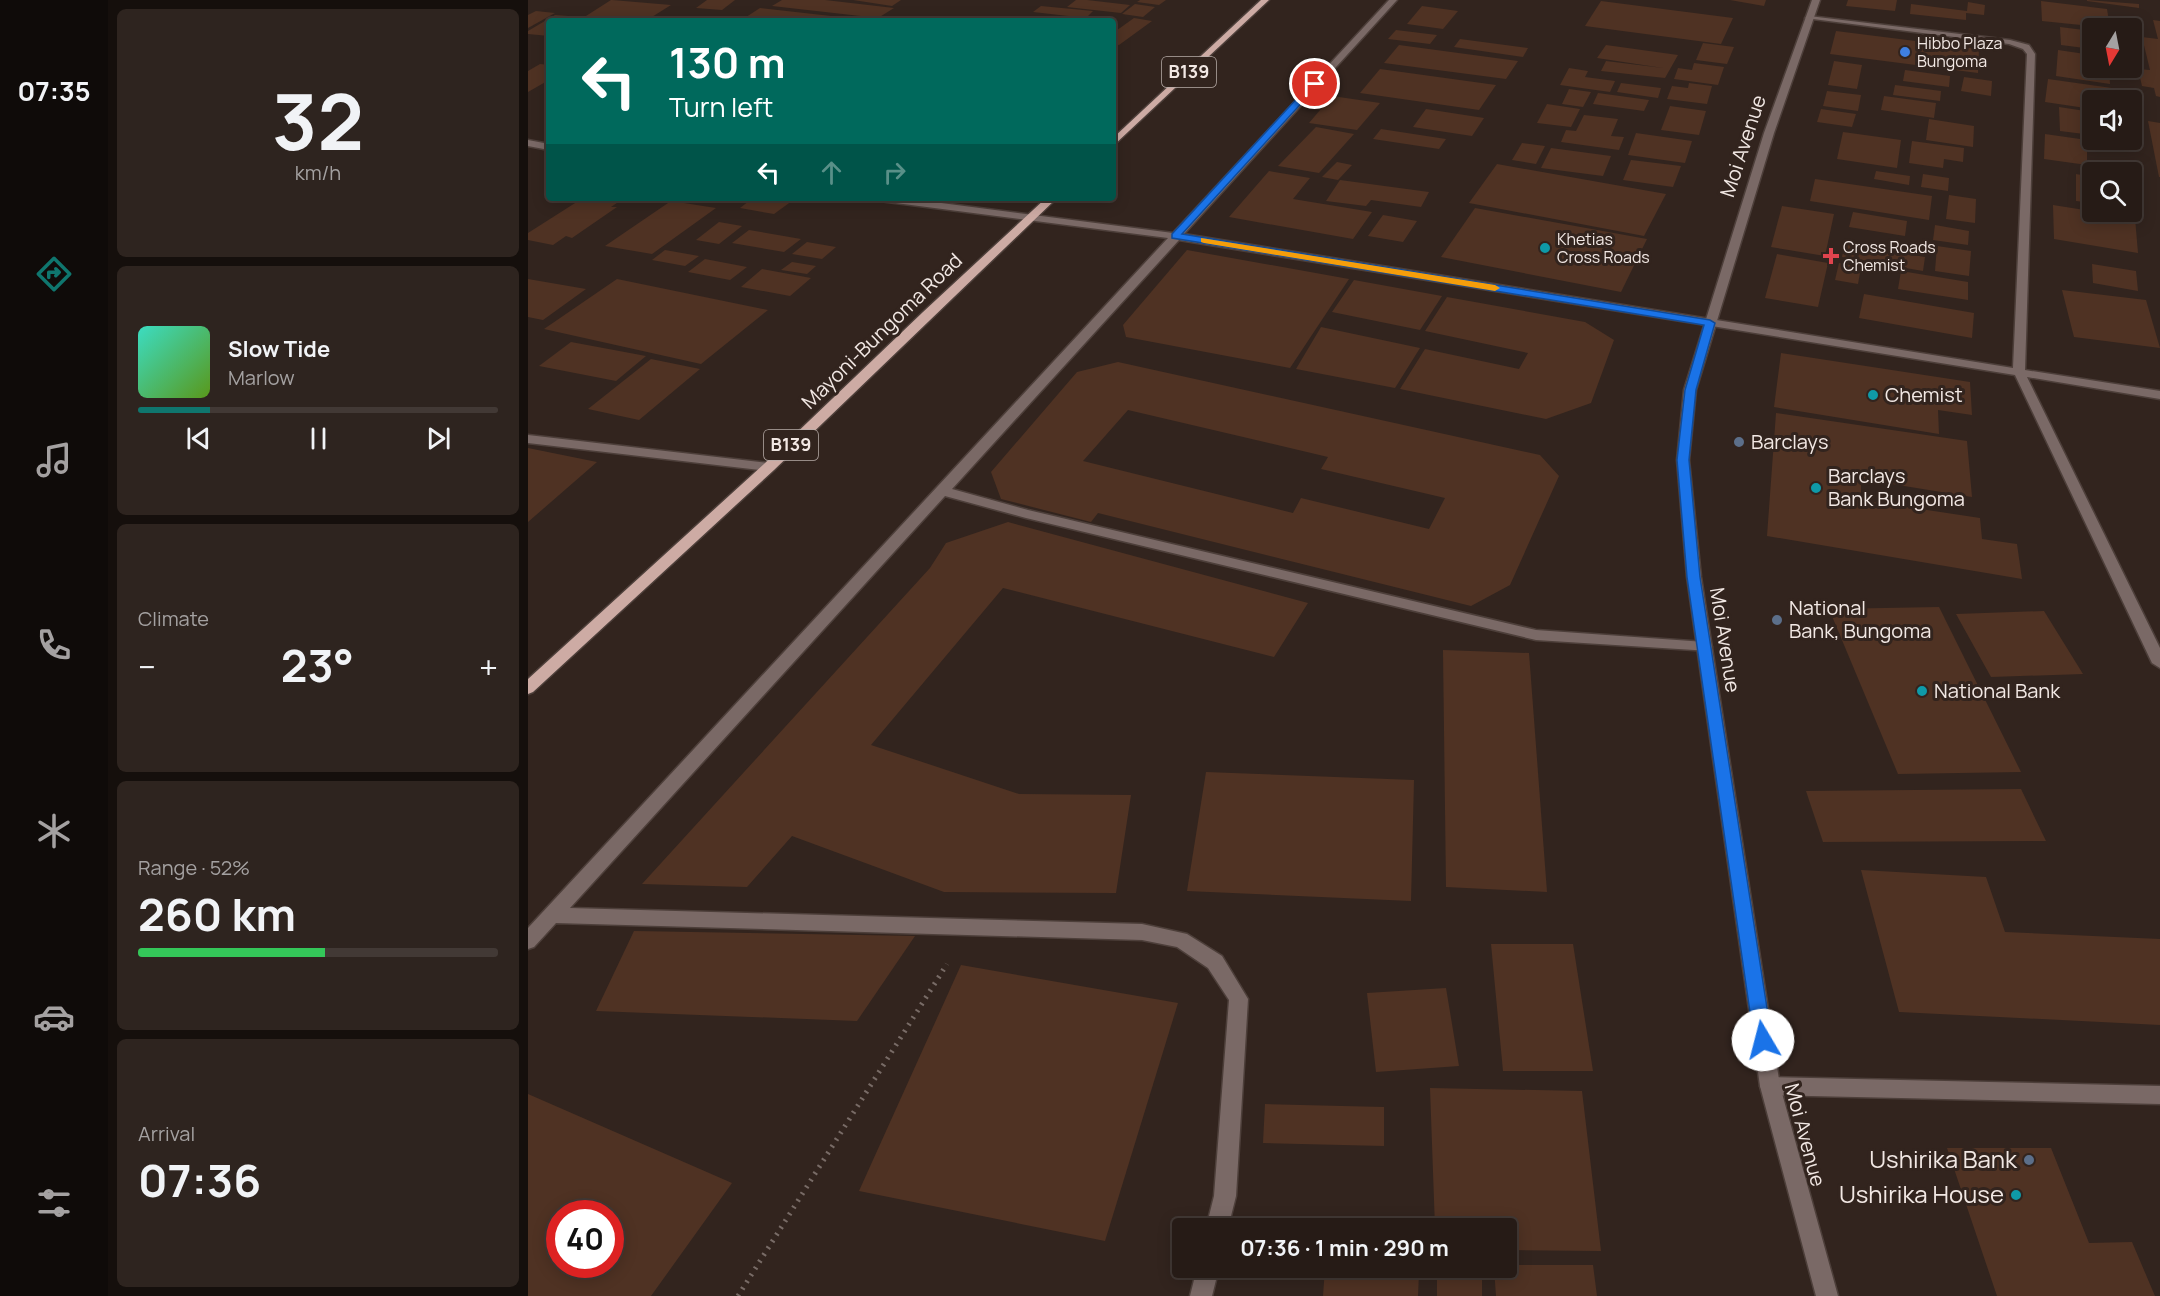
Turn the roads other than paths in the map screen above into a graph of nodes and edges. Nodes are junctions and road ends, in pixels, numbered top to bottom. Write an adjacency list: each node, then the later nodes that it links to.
1 (1265, 0): 5 (main road, B139)
2 (1393, 0): 11 (street)
3 (1816, 0): 4 (street, Moi Avenue)
4 (1809, 18): 12 (street, Moi Avenue); 13 (street)
5 (1116, 139)
6 (528, 143): 7 (street)
7 (546, 146)
8 (904, 201): 10 (street)
9 (1049, 201): 10 (main road, Mayoni-Bungoma Road / B139)
10 (1030, 217): 11 (street); 16 (main road, Mayoni-Bungoma Road / B139)
11 (1175, 236): 12 (street); 17 (street)
12 (1710, 323): 13 (street); 18 (street, Moi Avenue)
13 (2019, 372): 14 (street); 19 (street)
14 (2160, 395)
15 (528, 439): 16 (street)
16 (769, 467): 20 (main road, Mayoni-Bungoma Road / B139)
17 (940, 490): 18 (street); 21 (street)
18 (1705, 647): 23 (street, Moi Avenue)
19 (2160, 663)
20 (528, 688)
21 (552, 915): 22 (street); 25 (street)
22 (528, 941)
23 (1770, 1086): 24 (street); 28 (street, Moi Avenue)
24 (2160, 1095)
25 (1220, 1218)
26 (1206, 1278): 27 (street)
27 (1201, 1296)
28 (1827, 1296)

